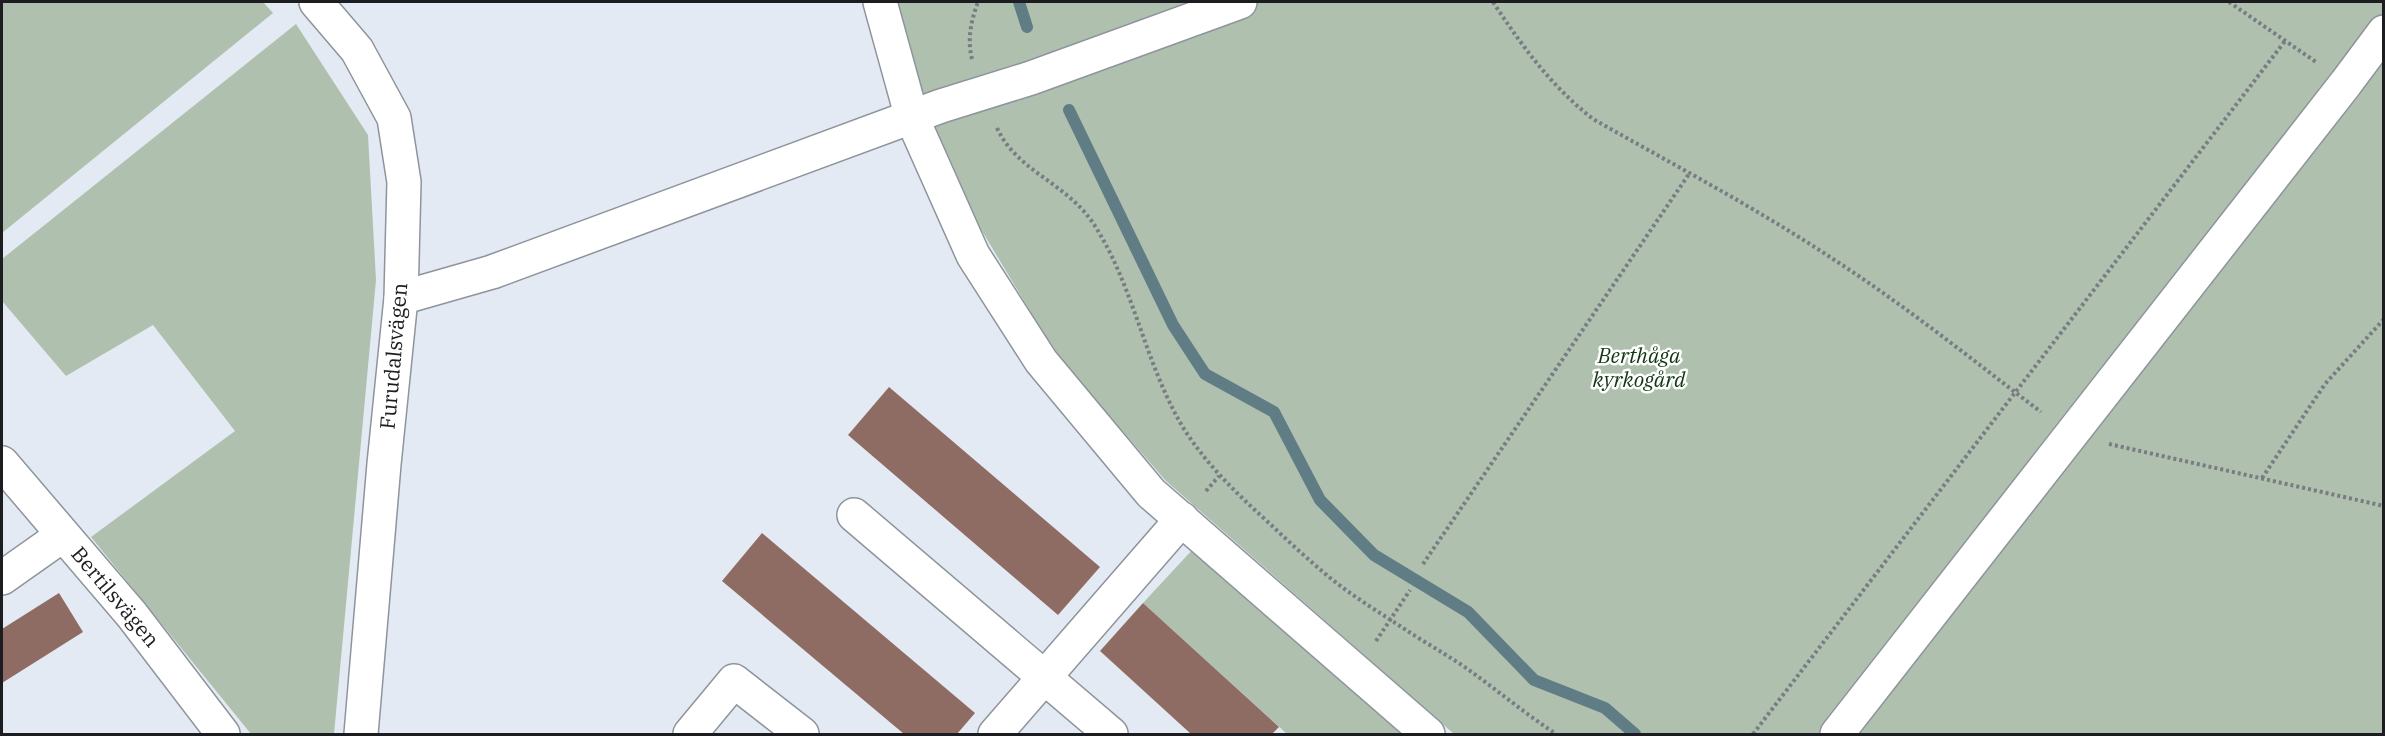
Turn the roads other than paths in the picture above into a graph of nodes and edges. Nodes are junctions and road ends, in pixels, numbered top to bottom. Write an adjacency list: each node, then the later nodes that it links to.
1 (316, 2): 6 (street, Furudalsvägen)
2 (880, 2): 5 (street)
3 (1240, 2): 5 (street)
4 (2384, 32): 20 (street)
5 (912, 118): 6 (street); 9 (street)
6 (401, 298): 14 (street, Furudalsvägen)
7 (2, 463): 10 (street, Bertilsvägen)
8 (854, 515): 12 (street)
9 (1182, 519): 12 (street); 19 (street)
10 (63, 535): 11 (street); 13 (street, Bertilsvägen)
11 (2, 578)
12 (1045, 677): 17 (street); 18 (street)
13 (223, 735)
14 (362, 735)
15 (690, 735): 16 (street)
16 (802, 735)
17 (995, 735)
18 (1111, 735)
19 (1428, 735)
20 (1837, 735)

